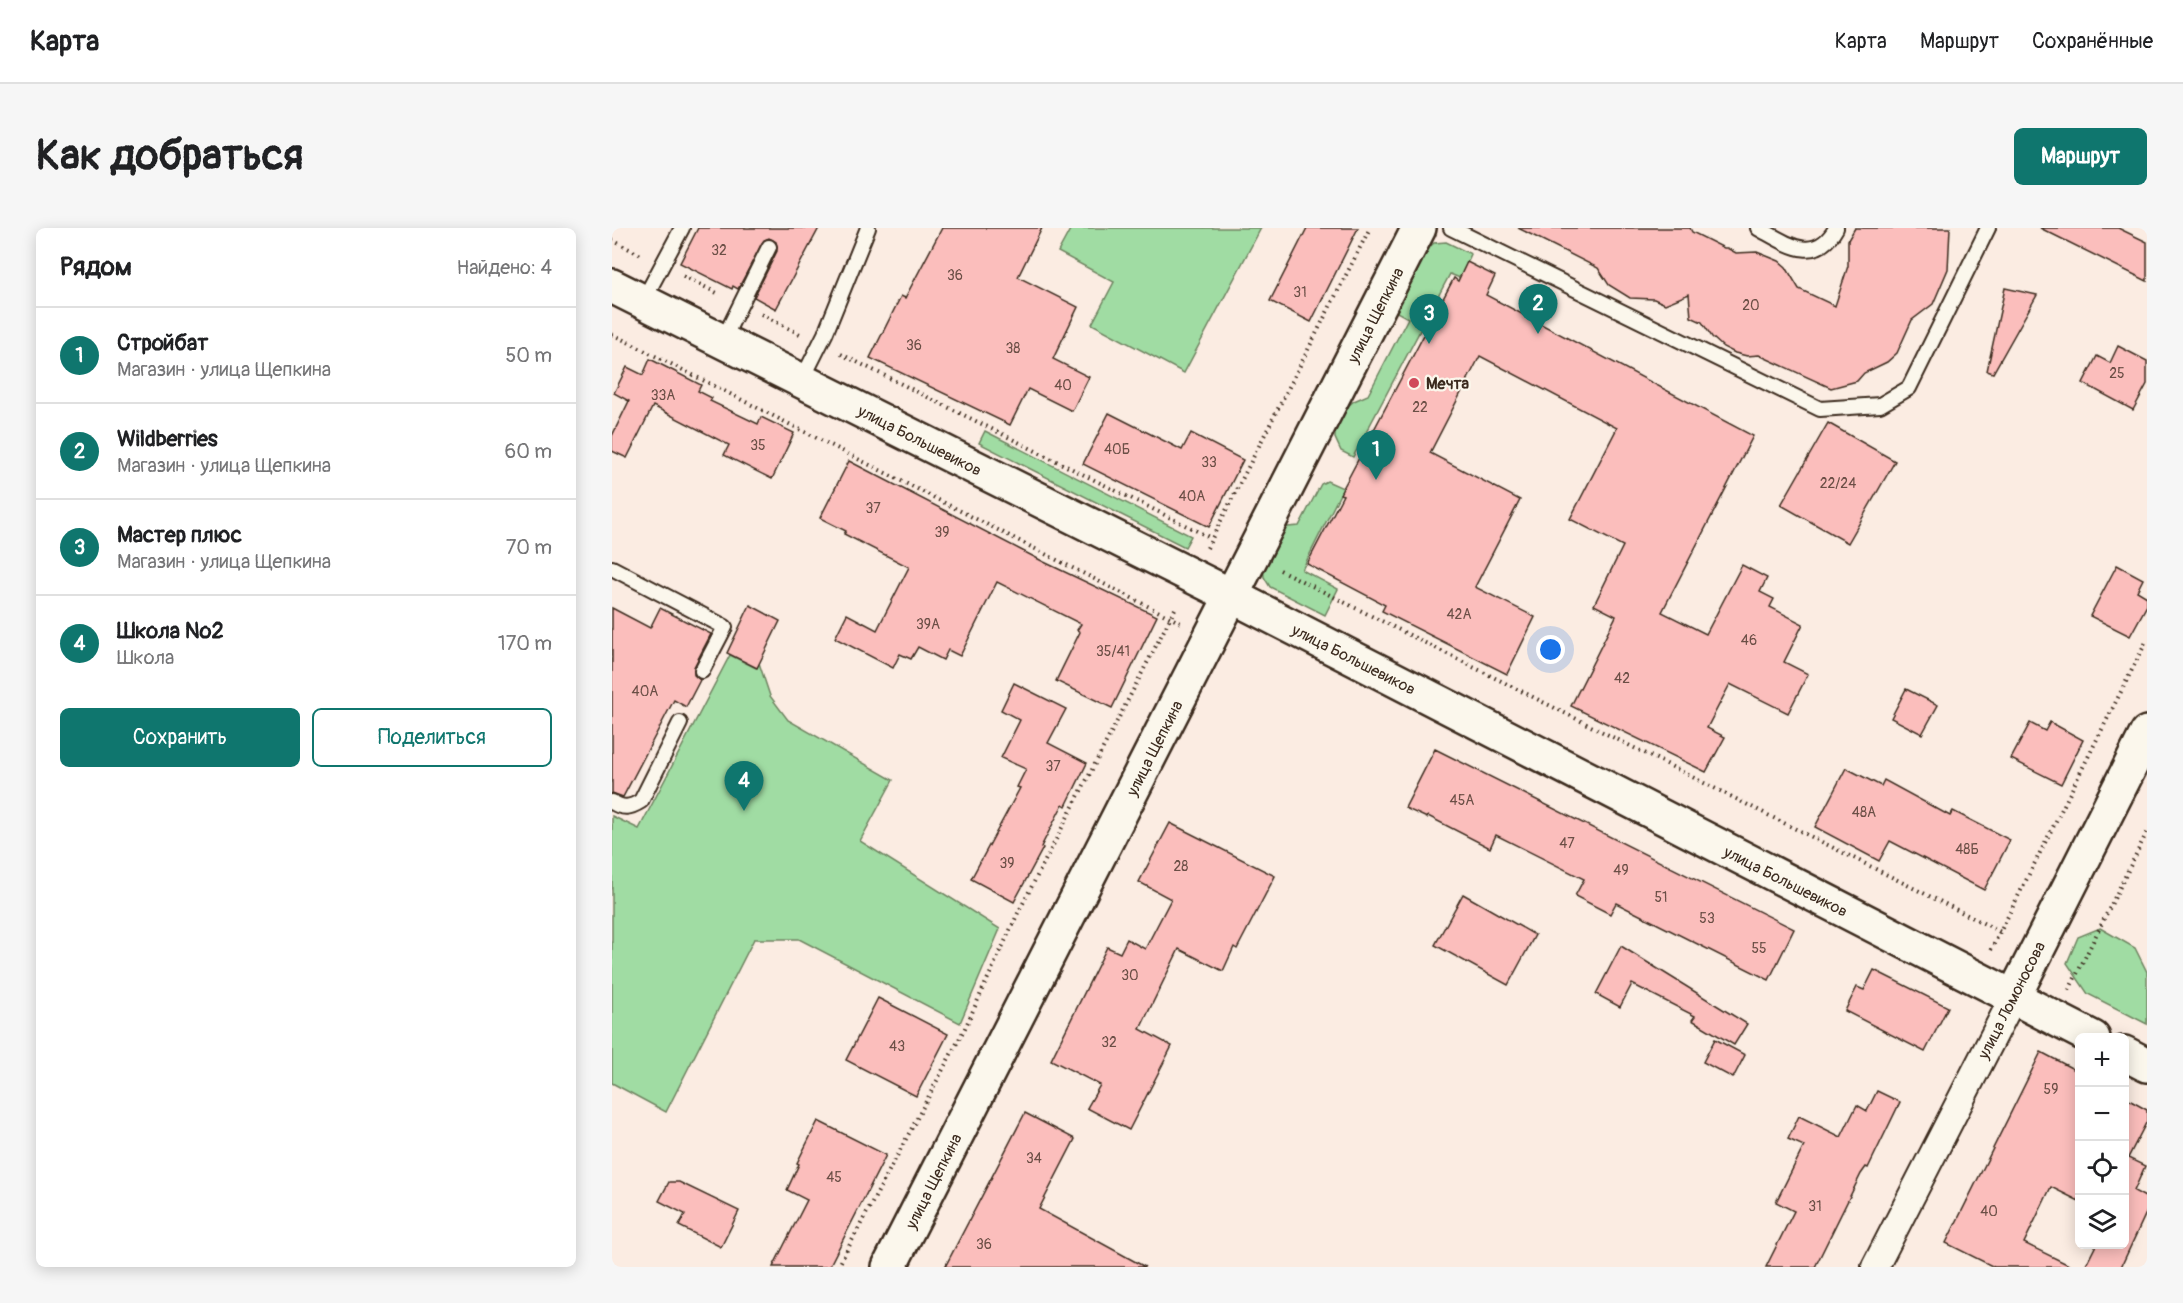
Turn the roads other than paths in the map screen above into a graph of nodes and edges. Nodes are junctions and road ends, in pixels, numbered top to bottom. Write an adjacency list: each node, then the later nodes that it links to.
1 (682, 228): 10 (lane)
2 (868, 228): 12 (lane)
3 (1419, 228): 14 (main road, улица Щепкина)
4 (1451, 228): 7 (lane)
5 (1758, 228): 6 (lane)
6 (1836, 228)
7 (1988, 228)
8 (769, 247): 11 (lane)
9 (612, 286): 10 (main road, улица Большевиков)
10 (643, 301): 11 (main road, улица Большевиков)
11 (723, 340): 12 (main road, улица Большевиков)
12 (802, 380): 14 (main road, улица Большевиков)
13 (612, 568): 15 (lane)
14 (1232, 596): 19 (main road, улица Большевиков); 23 (main road, улица Щепкина)
15 (702, 671)
16 (680, 723): 18 (lane)
17 (2147, 734): 19 (main road, улица Ломоносова)
18 (612, 802)
19 (2013, 998): 20 (main road, улица Большевиков); 24 (street, улица Ломоносова)
20 (2084, 1033)
21 (2129, 1056): 22 (main road)
22 (2147, 1065)
23 (889, 1267)
24 (1875, 1267)

